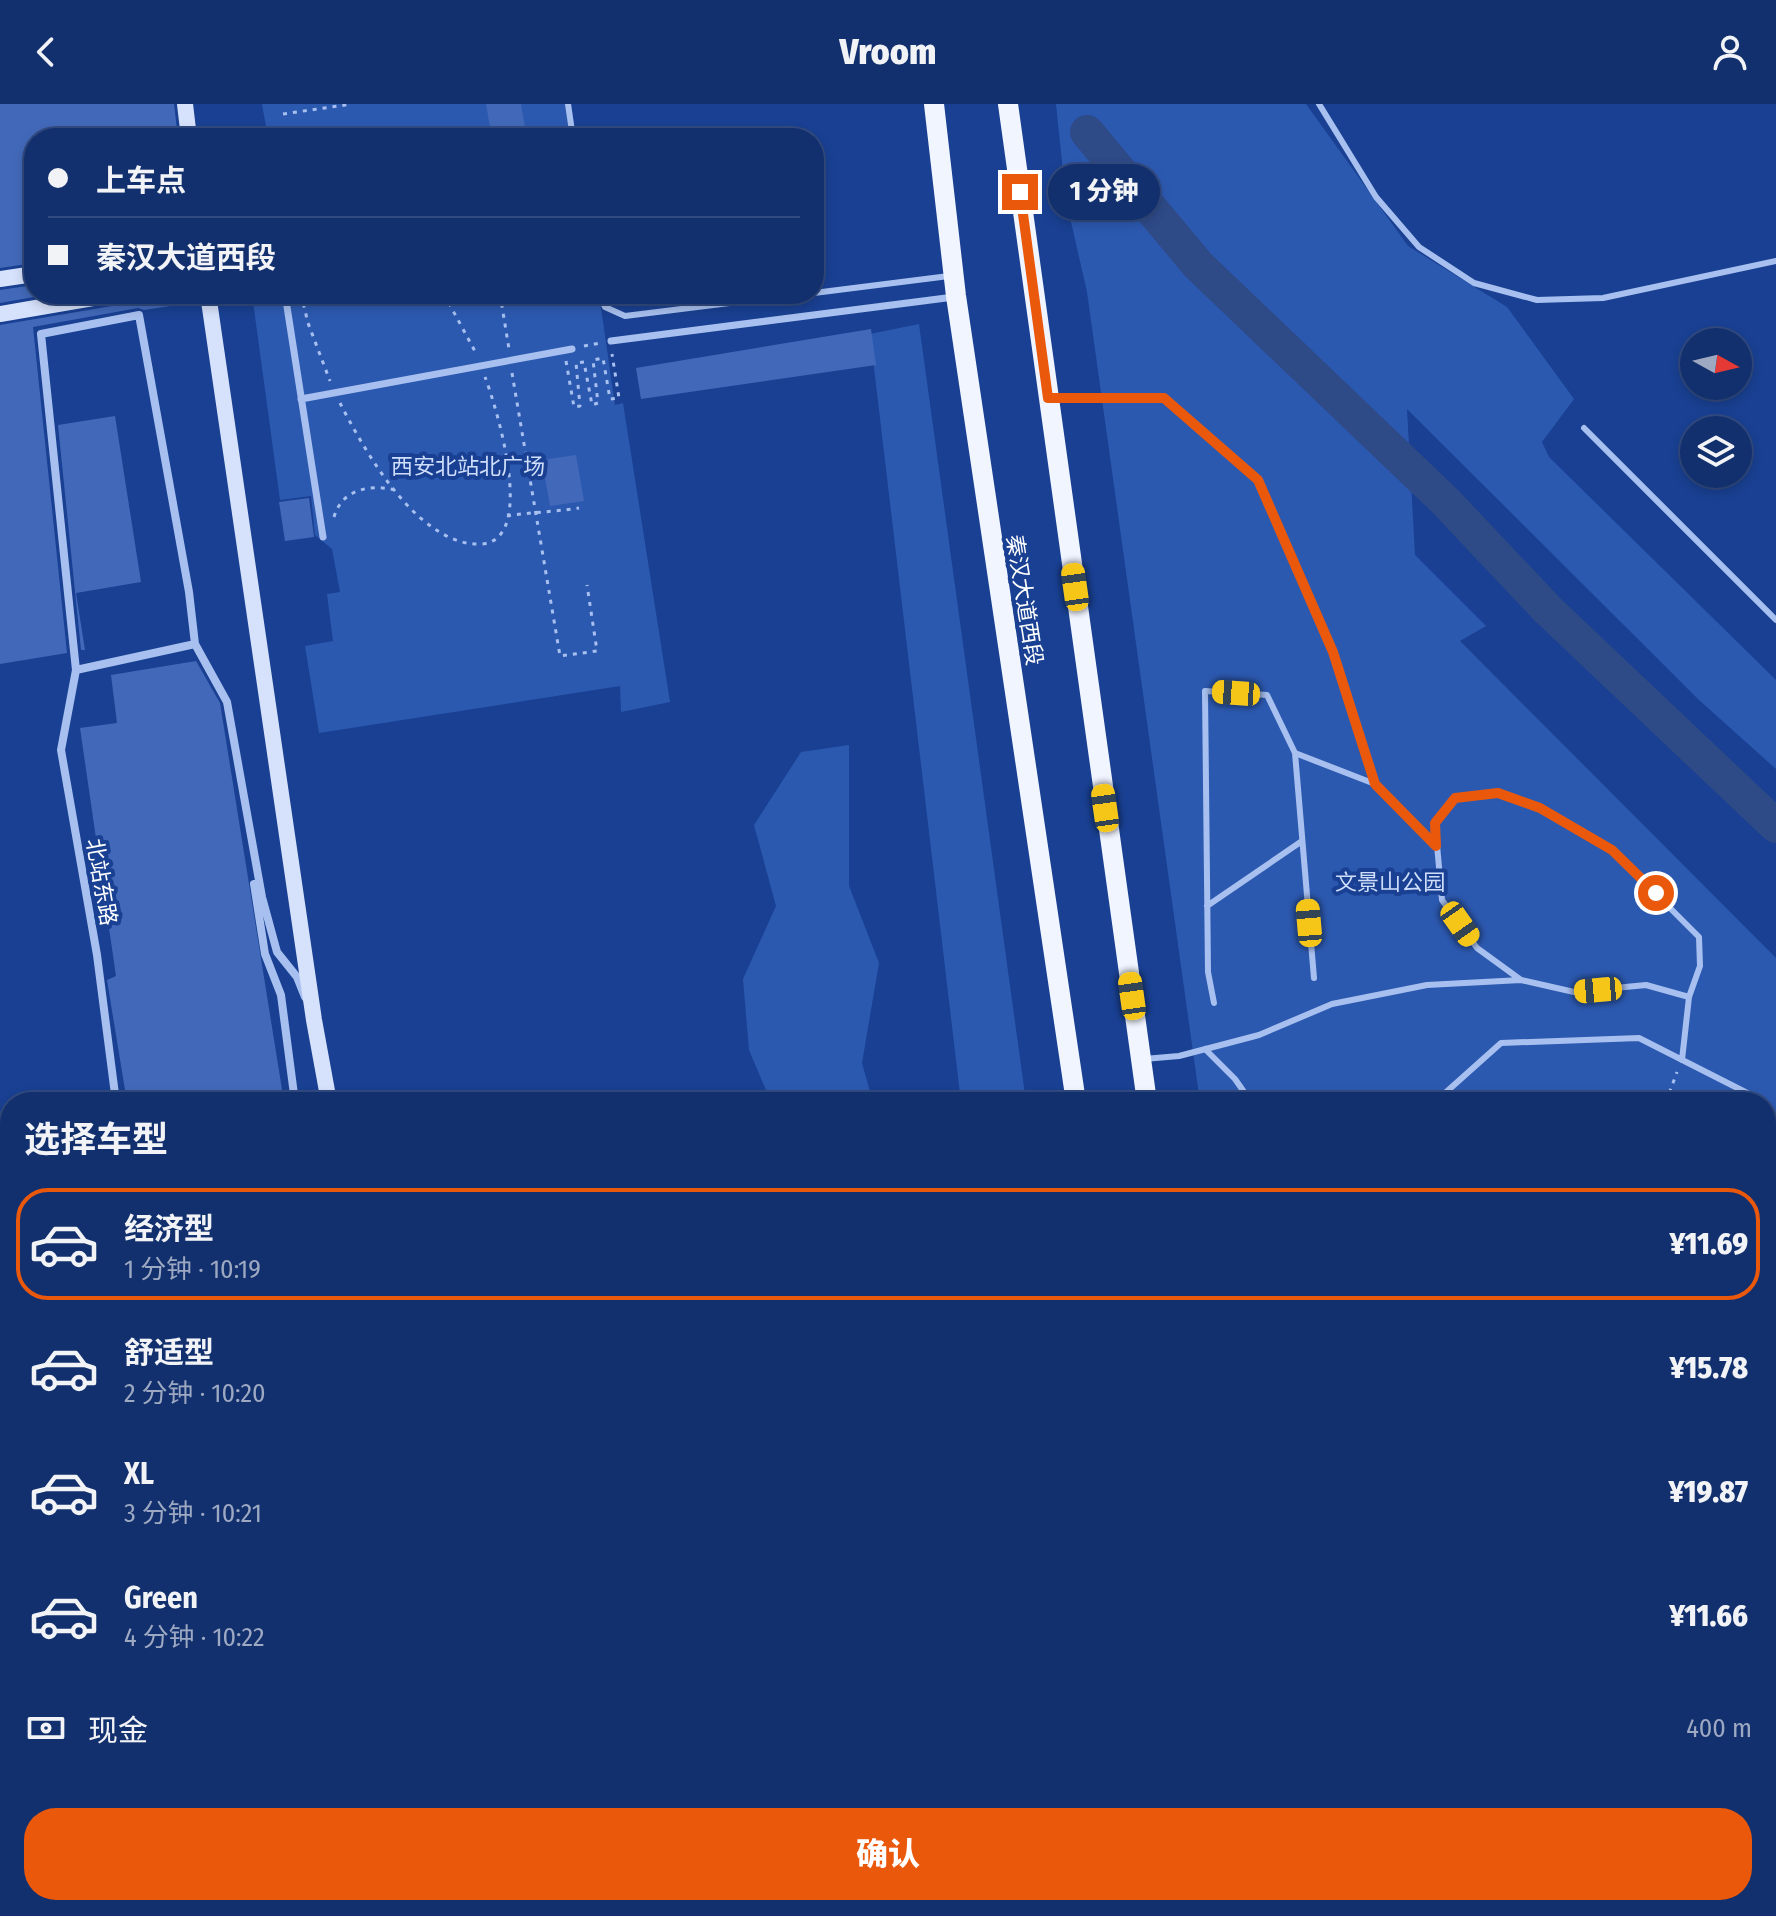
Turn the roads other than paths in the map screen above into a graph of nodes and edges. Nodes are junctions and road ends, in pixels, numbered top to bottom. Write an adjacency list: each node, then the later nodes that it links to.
1 (185, 104): 6 (main road)
2 (568, 104): 7 (lane)
3 (934, 104): 10 (main road, 秦汉大道西段)
4 (1008, 104): 22 (main road)
5 (1319, 104): 8 (lane)
6 (188, 128)
7 (572, 128)
8 (1776, 261)
9 (24, 275): 11 (main road)
10 (954, 275): 12 (lane); 13 (main road, 秦汉大道西段)
11 (0, 279)
12 (824, 292)
13 (956, 296): 20 (street); 46 (main road, 秦汉大道西段)
14 (58, 304): 19 (main road)
15 (209, 304): 39 (main road)
16 (287, 304): 23 (street)
17 (604, 304): 18 (lane)
18 (722, 304)
19 (0, 314)
20 (611, 341)
21 (568, 350): 23 (street)
22 (1048, 398): 31 (lane); 41 (main road)
23 (301, 399): 25 (street)
24 (1584, 428): 26 (lane)
25 (323, 537)
26 (1776, 620)
27 (195, 644): 28 (street); 28 (street, 北站东路); 29 (street)
28 (76, 670): 43 (street, 北站东路)
29 (227, 702): 39 (street); 44 (street)
30 (1295, 753): 31 (lane); 32 (lane); 34 (lane)
31 (1375, 784): 33 (lane)
32 (1302, 841): 34 (lane); 35 (lane)
33 (1436, 846): 36 (lane); 37 (lane)
34 (1207, 906): 38 (lane)
35 (1314, 978)
36 (1521, 980): 37 (lane); 40 (lane)
37 (1689, 997): 42 (lane)
38 (1214, 1003)
39 (314, 1020): 45 (main road)
40 (1205, 1049): 41 (lane); 48 (lane)
41 (1141, 1059): 47 (main road)
42 (1682, 1060): 49 (lane); 50 (lane)
43 (115, 1092)
44 (294, 1092)
45 (327, 1092)
46 (1075, 1092)
47 (1146, 1092)
48 (1244, 1092)
49 (1446, 1092)
50 (1746, 1092)

